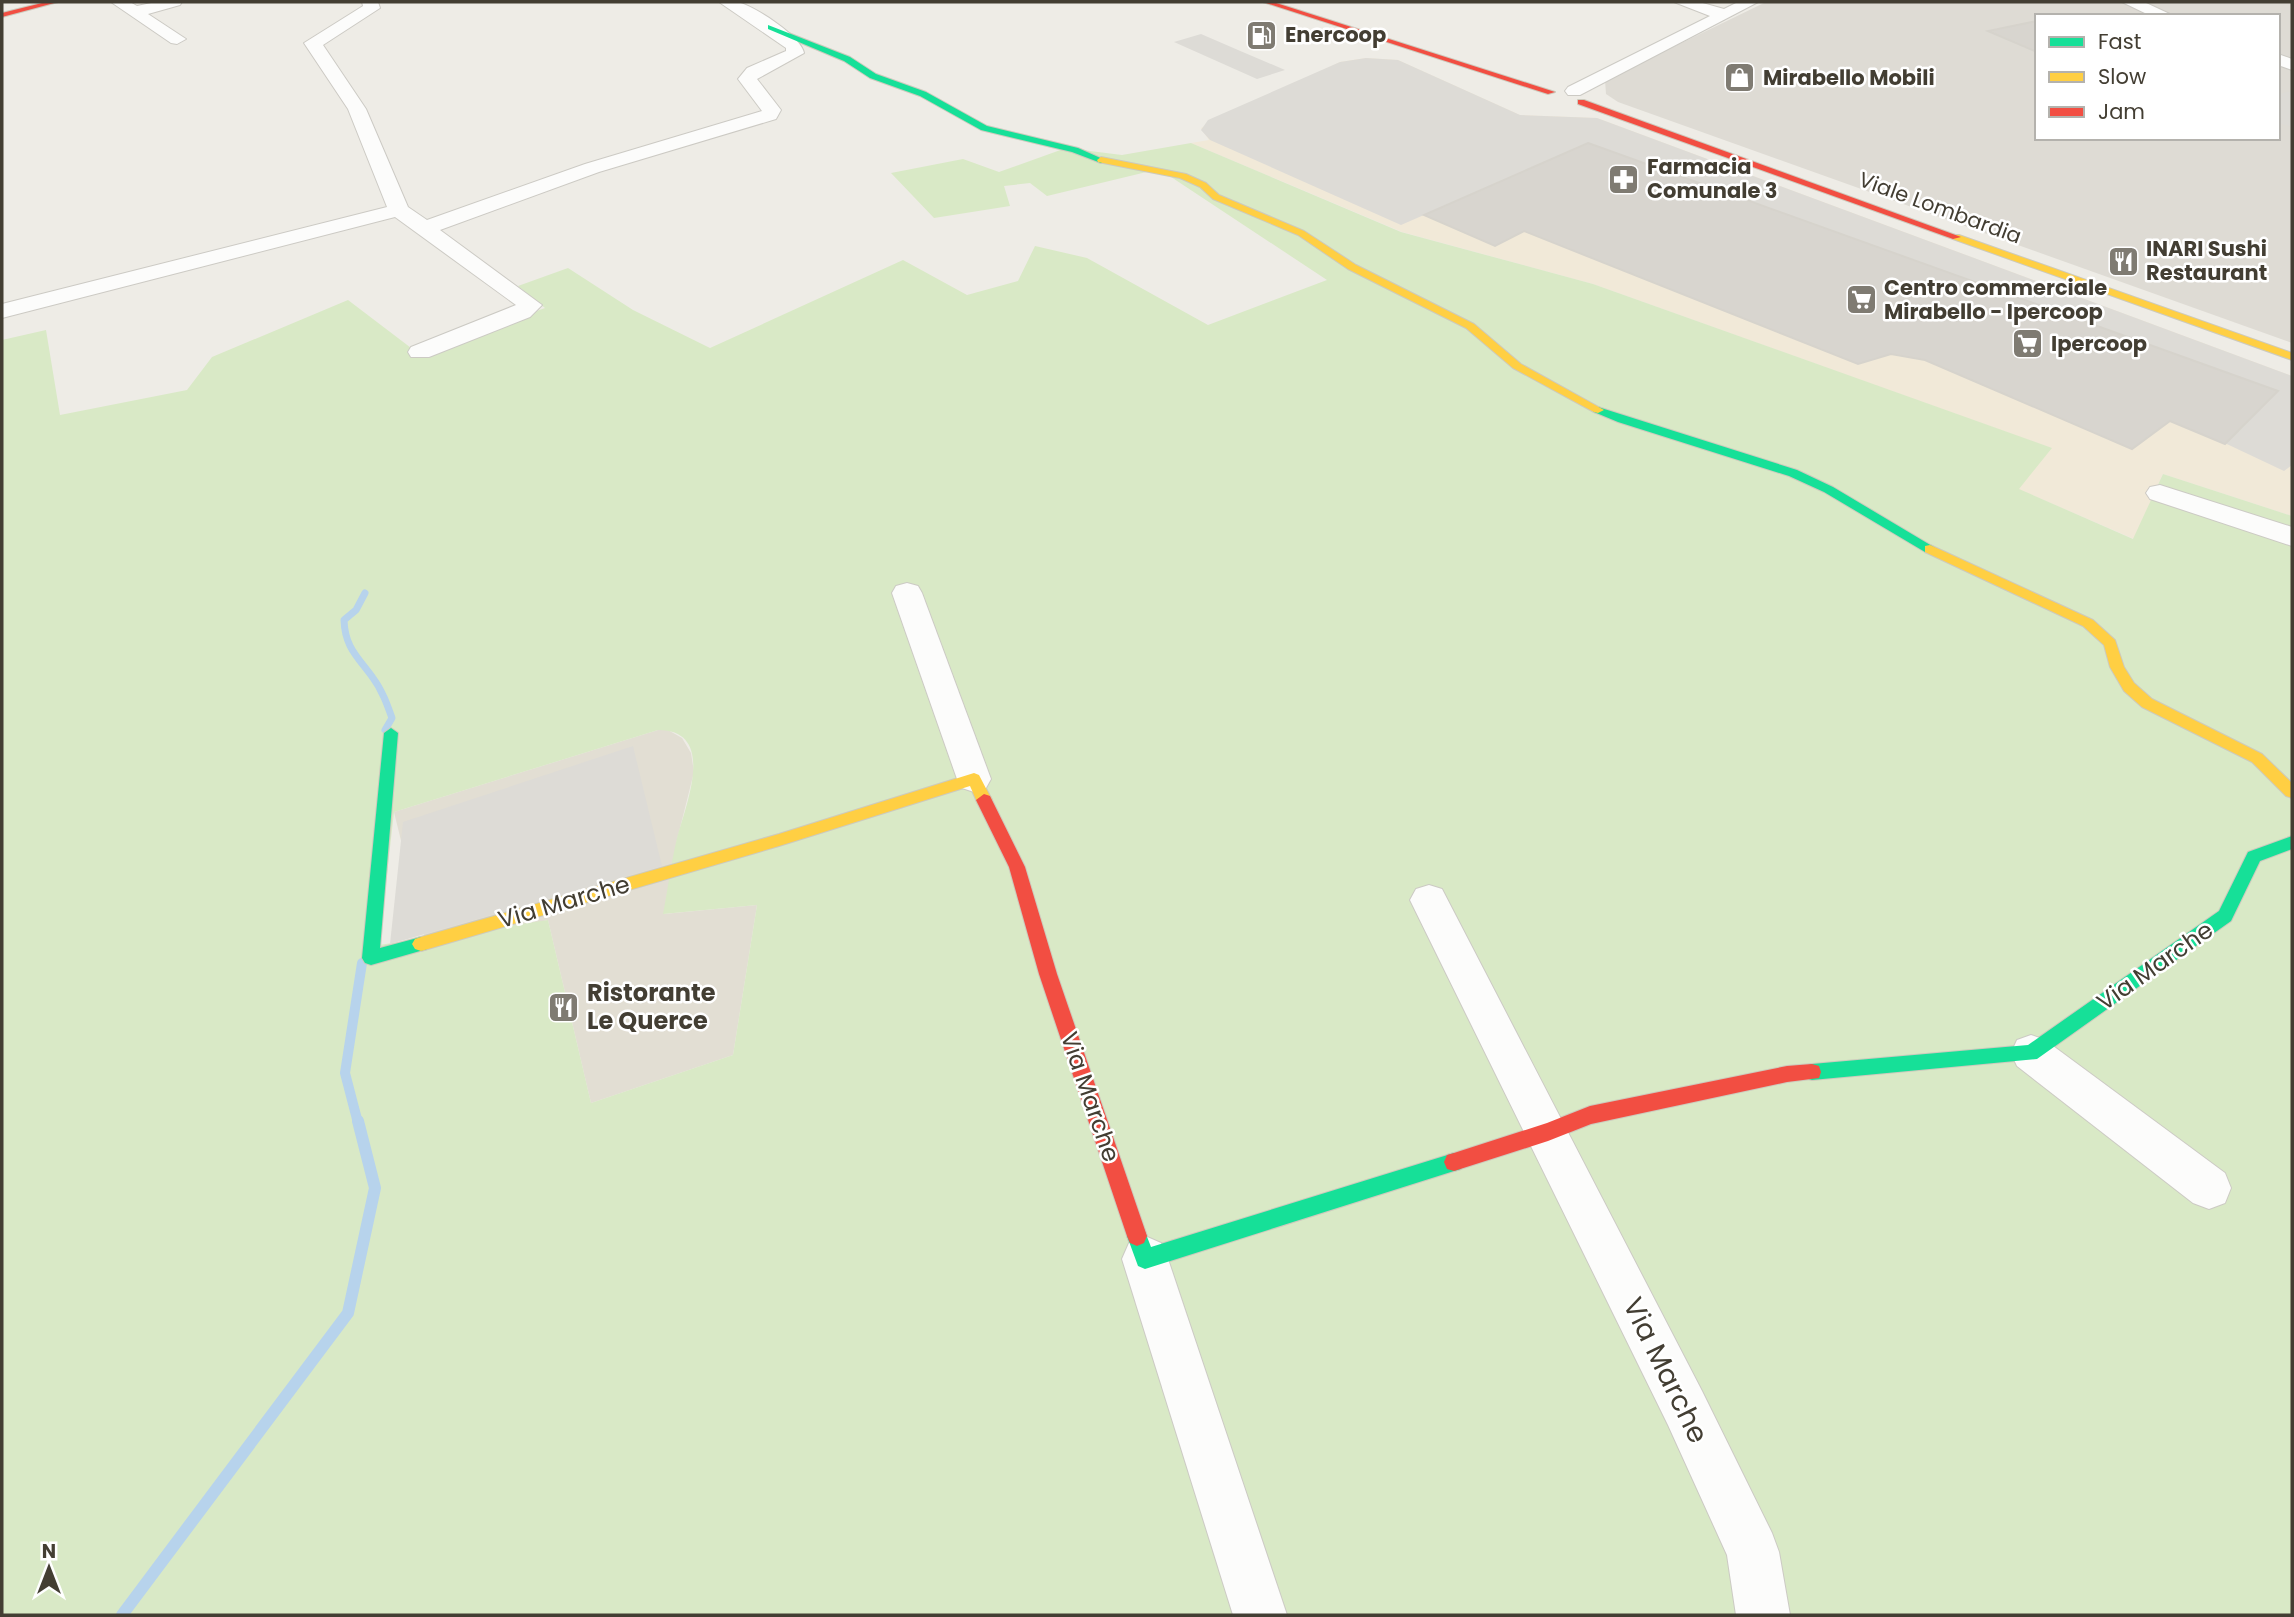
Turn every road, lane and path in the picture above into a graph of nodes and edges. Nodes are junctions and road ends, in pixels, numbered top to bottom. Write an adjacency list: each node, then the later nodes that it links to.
1 (54, 2): 13 (street)
2 (119, 2): 10 (street)
3 (174, 2): 10 (street)
4 (370, 2): 17 (street)
5 (727, 2): 14 (street)
6 (1266, 2): 16 (street)
7 (1682, 2): 11 (street)
8 (1750, 2): 11 (street)
9 (2130, 2): 12 (street)
10 (135, 12): 15 (street)
11 (1723, 14): 16 (street)
12 (2161, 14)
13 (2, 15)
14 (771, 27): 18 (street); 27 (street)
15 (177, 39)
16 (1578, 96): 21 (street, Viale Lombardia)
17 (399, 210): 18 (street); 19 (street)
18 (424, 229): 20 (street)
19 (2, 311)
20 (420, 352)
21 (2290, 357)
22 (2160, 493): 23 (street)
23 (2292, 537)
24 (907, 593): 26 (street, Via Marche)
25 (391, 733): 26 (street, Via Marche)
26 (974, 779): 33 (street, Via Marche)
27 (2292, 792)
28 (2292, 842): 30 (street, Via Marche)
29 (1429, 900): 31 (street, Via Marche)
30 (2031, 1053): 31 (street); 32 (street)
31 (1548, 1132): 33 (street); 35 (street, Via Marche)
32 (2209, 1188)
33 (1145, 1259): 34 (street, Via Marche)
34 (1260, 1615)
35 (1762, 1615)

